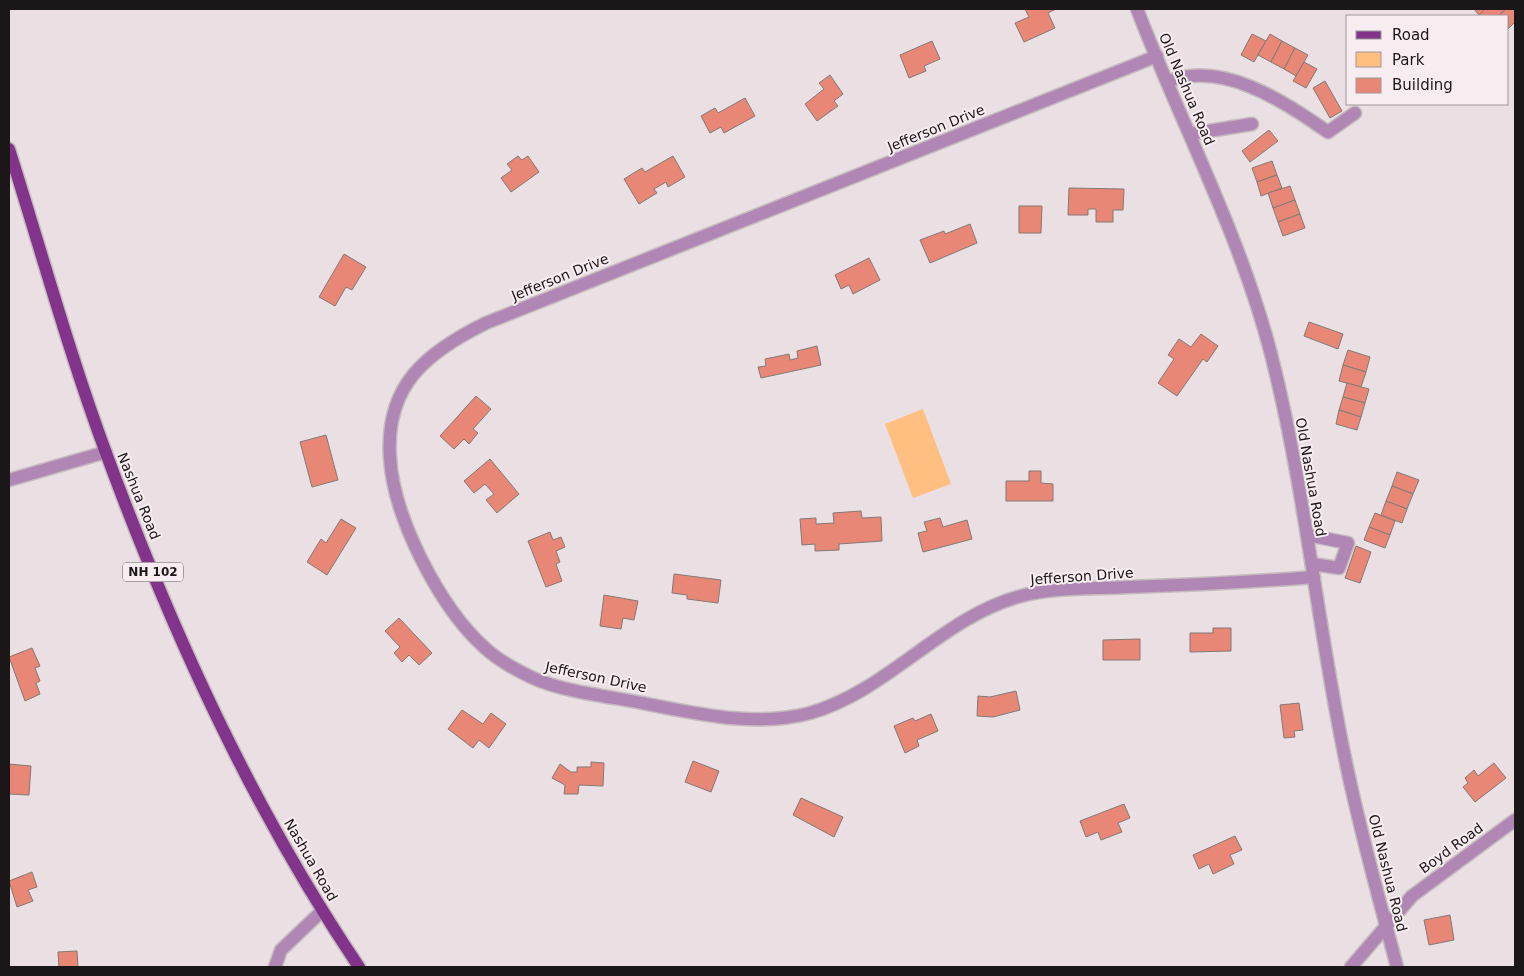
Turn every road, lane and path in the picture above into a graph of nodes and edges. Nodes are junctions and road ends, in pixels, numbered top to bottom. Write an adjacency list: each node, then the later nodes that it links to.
1 (1137, 9): 2 (street, Old Nashua Road)
2 (1157, 56): 3 (street, Old Nashua Road); 11 (street, Jefferson Drive)
3 (1167, 82): 4 (street); 6 (street, Old Nashua Road)
4 (1355, 113)
5 (1252, 124): 6 (street)
6 (1190, 134): 10 (street, Old Nashua Road)
7 (9, 149): 8 (main road, Nashua Road / NH 102)
8 (106, 452): 9 (street); 13 (main road, Nashua Road / NH 102)
9 (9, 480)
10 (1307, 536): 11 (street, Old Nashua Road); 11 (street, Jefferson Drive)
11 (1313, 571): 14 (street, Old Nashua Road)
12 (1515, 820): 14 (street, Boyd Road)
13 (322, 911): 15 (street); 16 (main road, Nashua Road / NH 102)
14 (1386, 926): 17 (street, Boyd Road); 18 (street, Old Nashua Road)
15 (276, 967)
16 (359, 967)
17 (1351, 967)
18 (1397, 967)

